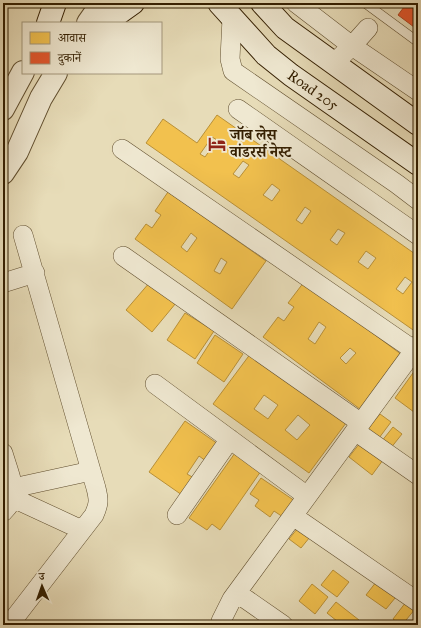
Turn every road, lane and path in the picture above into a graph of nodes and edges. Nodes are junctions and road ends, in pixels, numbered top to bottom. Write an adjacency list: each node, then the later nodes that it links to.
1 (55, 3): 11 (main road)
2 (66, 3): 12 (main road)
3 (102, 3): 13 (main road)
4 (133, 3): 14 (main road)
5 (262, 3): 15 (main road)
6 (269, 3): 15 (main road)
7 (296, 3): 17 (street)
8 (365, 3): 10 (lane)
9 (226, 10): 26 (main road, Road 205); 28 (street)
10 (373, 21): 16 (lane); 17 (street)
11 (48, 22)
12 (53, 22)
13 (89, 22)
14 (106, 22)
15 (285, 28): 18 (main road)
16 (418, 42)
17 (352, 46): 18 (street); 21 (street)
18 (334, 63): 24 (main road)
19 (22, 74): 22 (main road)
20 (55, 74): 27 (main road)
21 (418, 91)
22 (3, 109)
23 (238, 109): 30 (street)
24 (418, 124)
25 (122, 149): 34 (street)
26 (418, 164)
27 (3, 173)
28 (418, 200)
29 (23, 235): 32 (street)
30 (418, 235)
31 (123, 256): 36 (street)
32 (34, 273): 33 (street); 39 (street)
33 (3, 283)
34 (417, 350): 36 (street)
35 (156, 384): 37 (street)
36 (358, 427): 40 (street); 41 (street)
37 (230, 439): 41 (street); 43 (street)
38 (3, 453): 42 (street)
39 (91, 471): 42 (street); 45 (street)
40 (418, 475)
41 (307, 496): 44 (street)
42 (10, 499): 45 (street)
43 (178, 516)
44 (293, 516): 46 (street); 47 (street)
45 (82, 530): 48 (street)
46 (237, 593): 49 (street); 50 (street)
47 (418, 602)
48 (9, 625)
49 (220, 625)
50 (283, 625)

